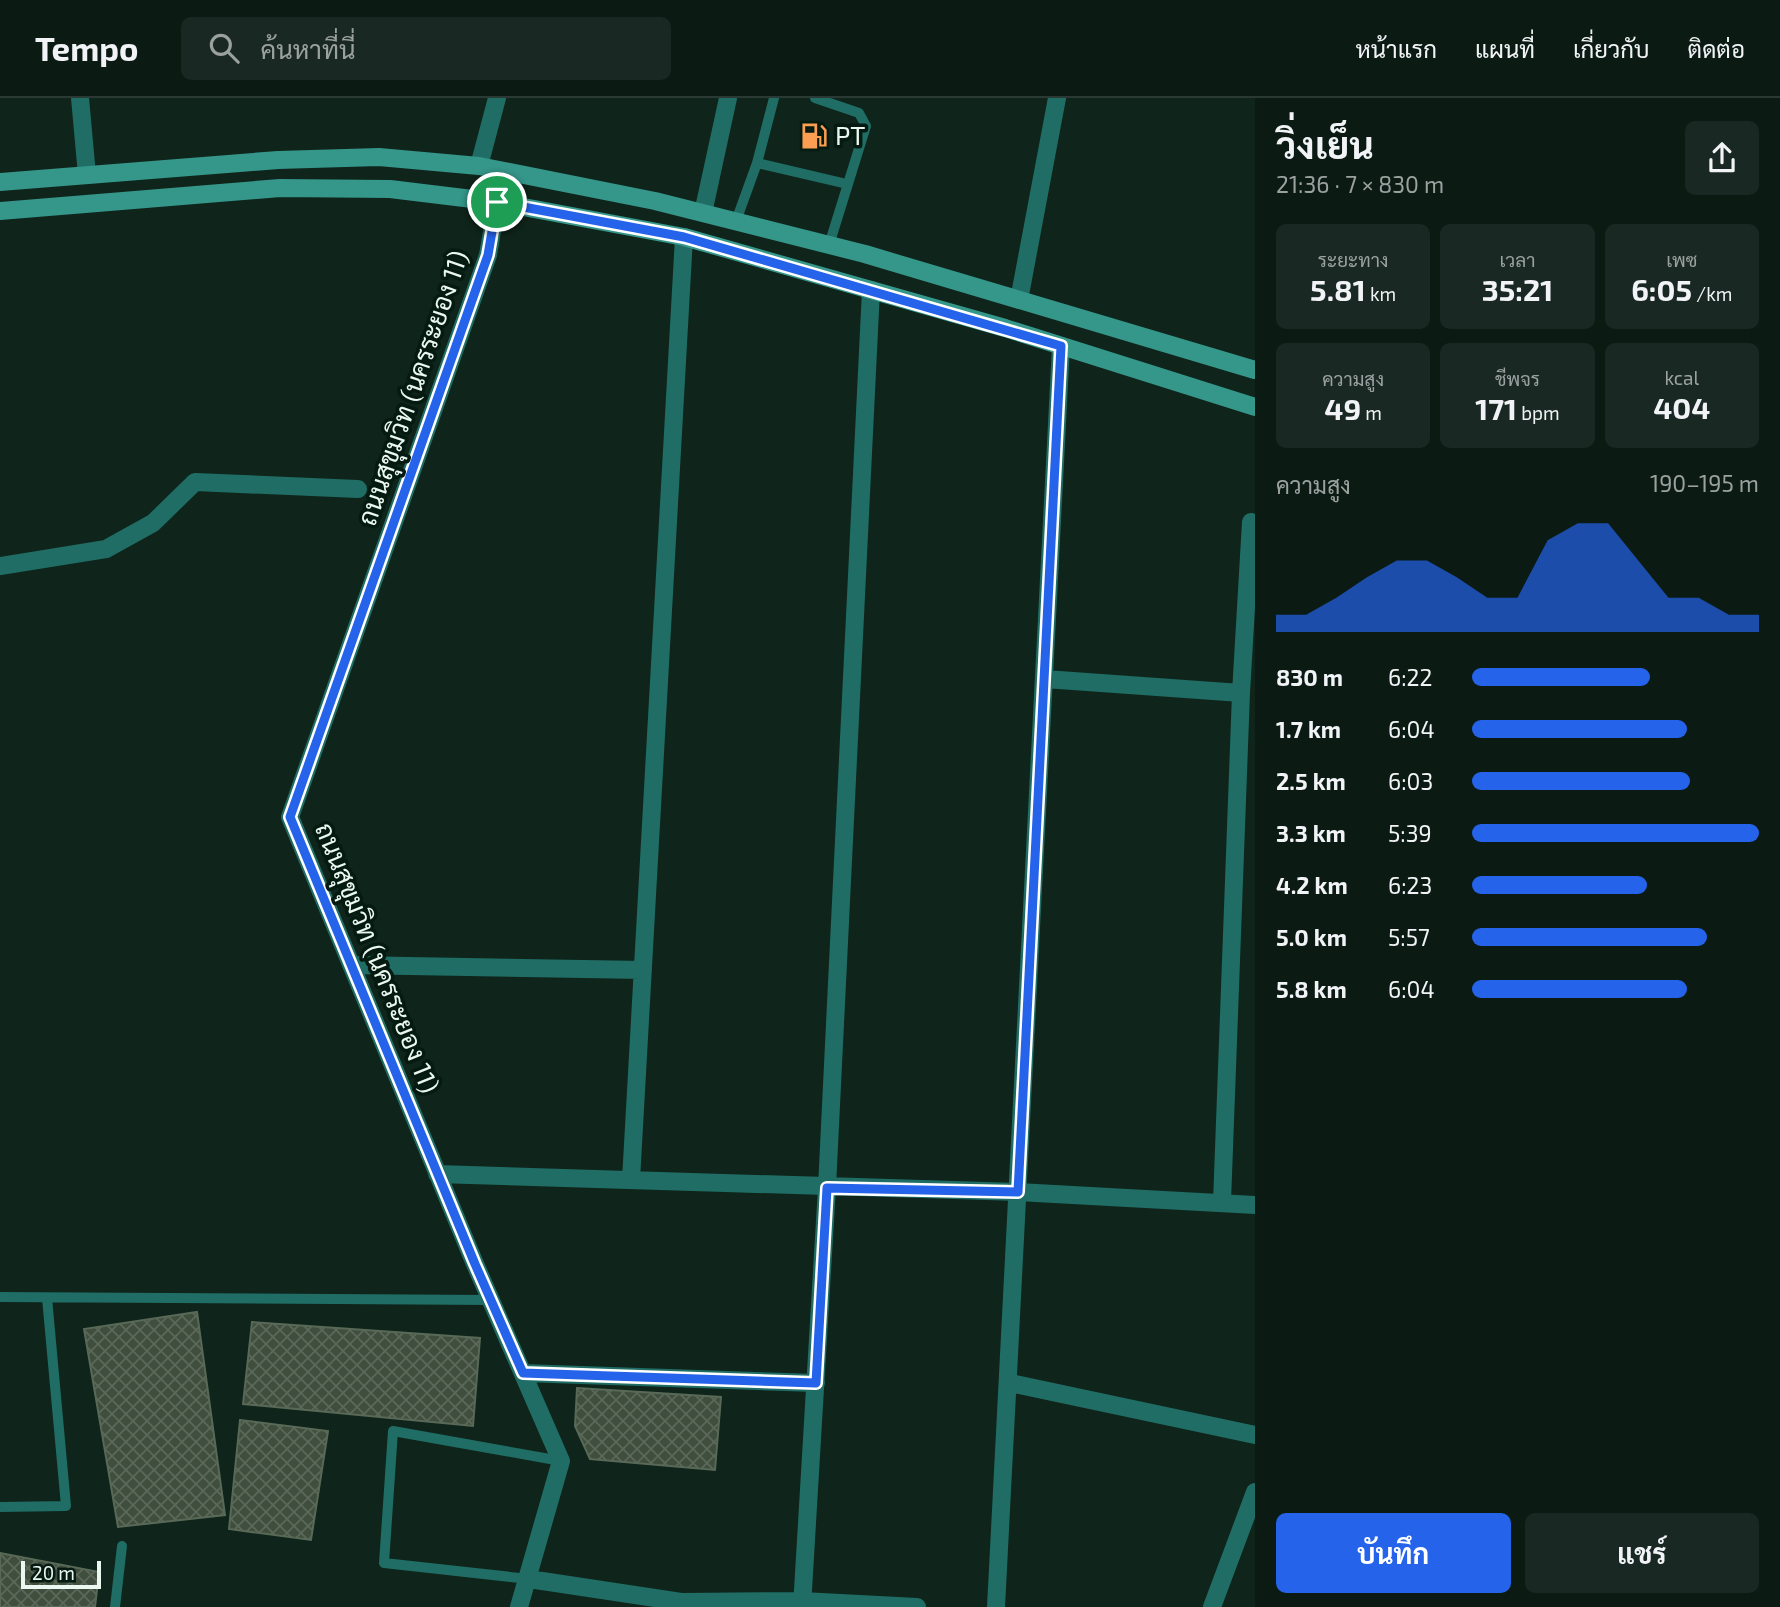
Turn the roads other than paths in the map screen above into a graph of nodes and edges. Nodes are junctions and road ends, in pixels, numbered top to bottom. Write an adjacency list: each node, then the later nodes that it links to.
1 (80, 98): 9 (street)
2 (496, 98): 8 (street)
3 (729, 98): 14 (street)
4 (774, 98): 7 (lane)
5 (815, 98): 11 (lane)
6 (1057, 98): 19 (street)
7 (757, 163): 11 (lane); 15 (lane)
8 (479, 166): 9 (street); 14 (street)
9 (87, 175): 10 (street)
10 (0, 182)
11 (847, 184): 17 (lane)
12 (497, 202): 13 (street); 16 (street); 28 (street, ถนนสุขุมวิท (นครระยอง 11))
13 (0, 211)
14 (703, 213): 15 (street)
15 (736, 221): 17 (street)
16 (684, 237): 18 (street); 29 (street)
17 (829, 245): 19 (street)
18 (871, 290): 20 (street); 32 (street)
19 (1019, 300): 21 (street)
20 (1061, 346): 22 (street); 26 (street)
21 (1255, 370)
22 (1255, 407)
23 (358, 489): 25 (street)
24 (1251, 522): 27 (street)
25 (0, 566)
26 (1045, 679): 27 (street); 33 (street)
27 (1241, 693): 34 (street)
28 (351, 965): 29 (street); 30 (street, ถนนสุขุมวิท (นครระยอง 11))
29 (643, 970): 31 (street)
30 (437, 1174): 31 (street); 38 (street, ถนนสุขุมวิท (นครระยอง 11))
31 (631, 1180): 32 (street)
32 (827, 1188): 33 (street); 40 (street)
33 (1018, 1192): 34 (street); 41 (street)
34 (1222, 1202): 35 (street)
35 (1255, 1205)
36 (0, 1297): 37 (lane)
37 (47, 1298): 38 (lane); 45 (lane)
38 (492, 1300): 39 (street, ถนนสุขุมวิท (นครระยอง 11))
39 (523, 1373): 40 (street); 43 (street, ถนนสุขุมวิท (นครระยอง 11))
40 (816, 1383): 48 (street)
41 (1010, 1383): 42 (street); 52 (street)
42 (1255, 1435)
43 (561, 1461): 47 (street); 47 (lane)
44 (1255, 1492): 53 (street)
45 (0, 1507)
46 (122, 1546): 49 (lane)
47 (529, 1579): 48 (street); 50 (street)
48 (802, 1604): 51 (street)
49 (115, 1607)
50 (519, 1607)
51 (917, 1607)
52 (996, 1607)
53 (1212, 1607)

